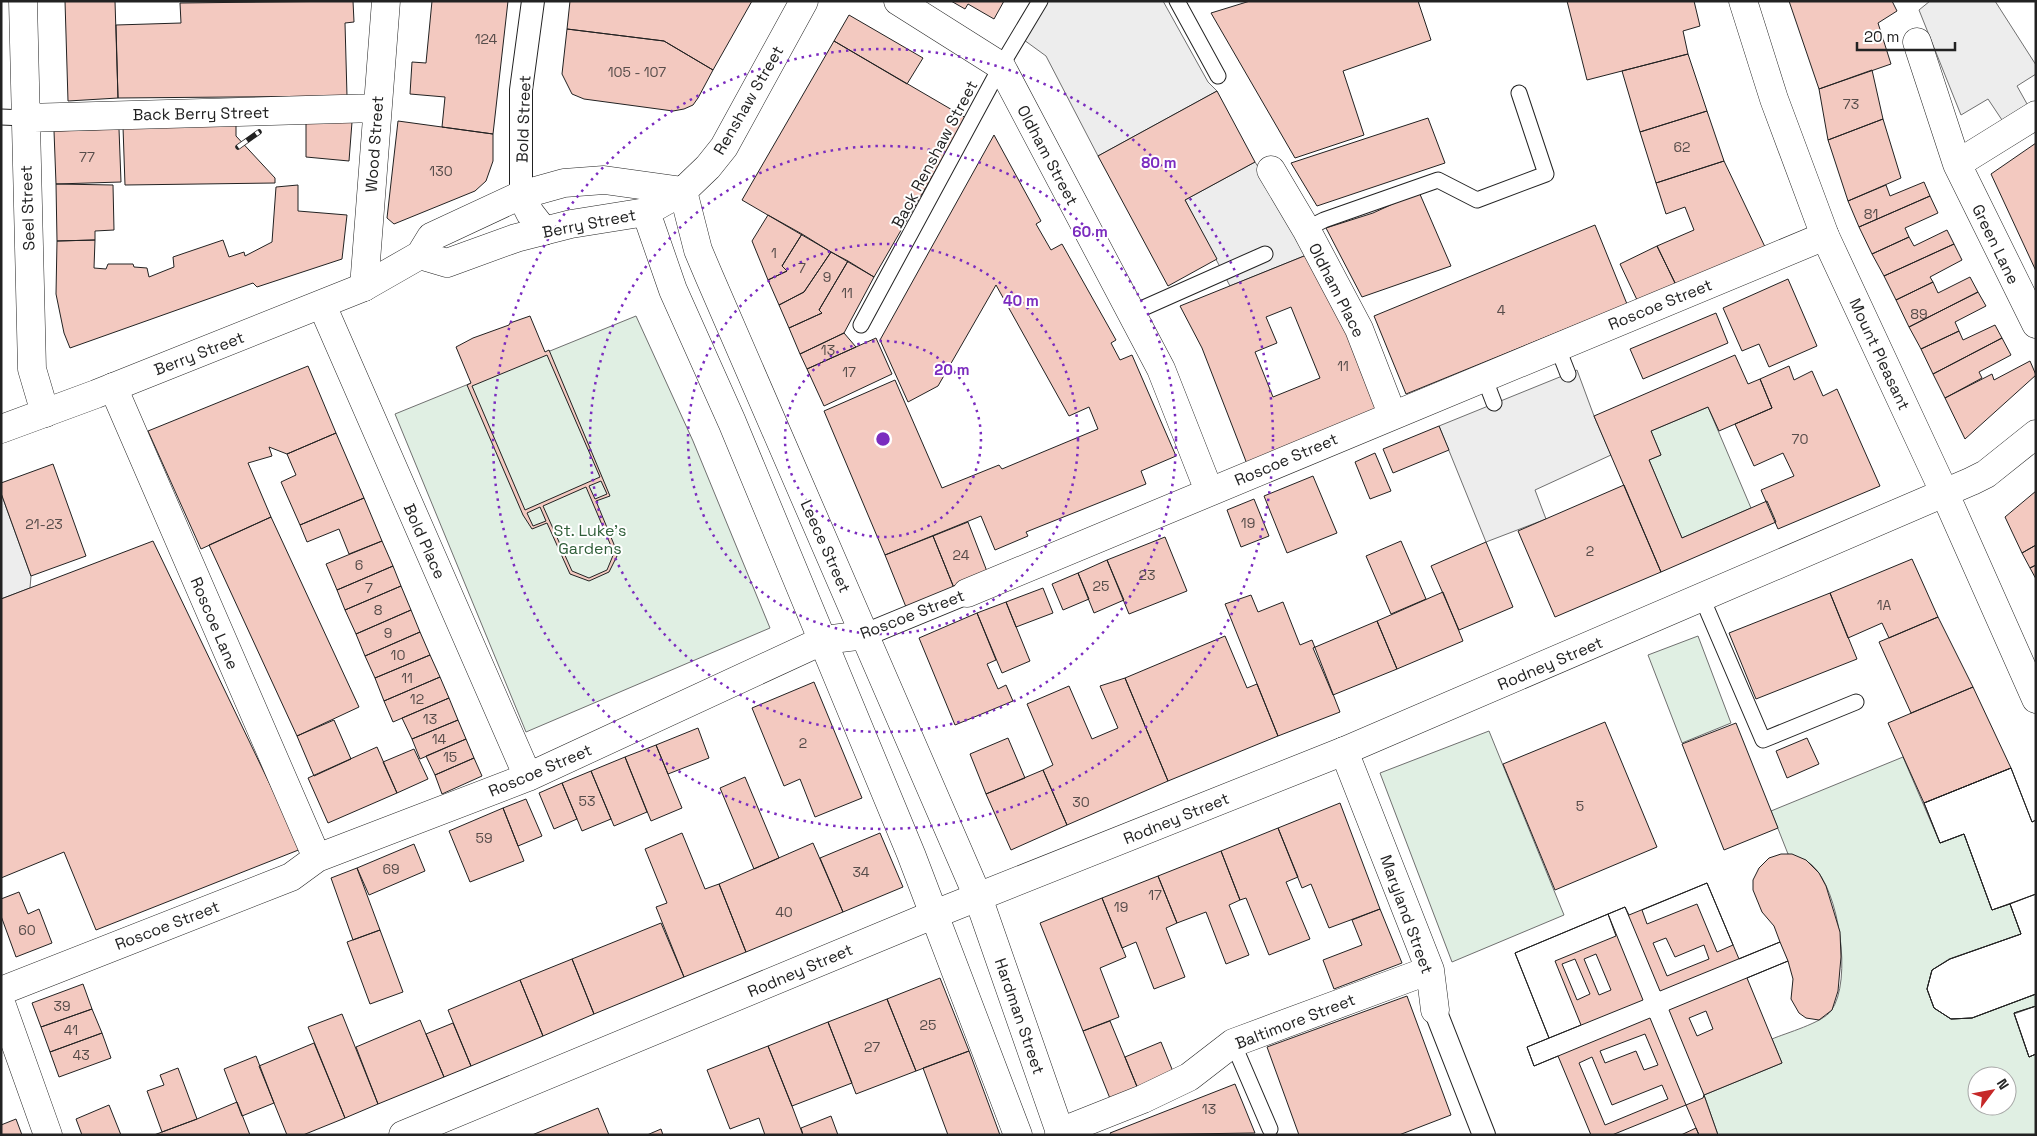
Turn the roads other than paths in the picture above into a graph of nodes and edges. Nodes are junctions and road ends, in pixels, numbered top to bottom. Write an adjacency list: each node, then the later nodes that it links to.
1 (23, 1): 15 (street, Seel Street)
2 (386, 1): 13 (street, Wood Street)
3 (533, 1): 19 (street, Bold Street)
4 (804, 1): 18 (street, Renshaw Street)
5 (898, 1): 10 (street)
6 (1040, 1): 10 (lane, Back Renshaw Street)
7 (1177, 1): 11 (lane)
8 (1743, 1): 23 (street, Mount Pleasant)
9 (1916, 42): 16 (street, Green Lane)
10 (1002, 66): 28 (street, Oldham Street); 30 (lane, Back Renshaw Street)
11 (1218, 76)
12 (1519, 94): 21 (lane)
13 (376, 108): 15 (street, Back Berry Street); 26 (street, Wood Street)
14 (2036, 115): 16 (street)
15 (13, 118): 36 (street, Seel Street)
16 (1957, 164): 29 (street, Green Lane)
17 (1271, 170): 21 (street, Oldham Place)
18 (683, 191): 19 (street, Berry Street); 20 (street, Berry Street); 44 (street, Leece Street)
19 (521, 195): 22 (street, Bold Street); 25 (street, Berry Street)
20 (646, 212): 22 (street, Berry Street); 45 (street)
21 (1306, 229): 37 (street, Oldham Place)
22 (544, 231): 25 (street, Berry Street)
23 (1825, 236): 31 (street, Roscoe Street); 41 (street, Mount Pleasant)
24 (1265, 254): 28 (lane)
25 (420, 255): 26 (street, Berry Street)
26 (364, 287): 27 (street, Berry Street)
27 (322, 305): 34 (street, Berry Street); 49 (street, Bold Place)
28 (1132, 313): 40 (street, Oldham Street)
29 (2036, 324)
30 (861, 326)
31 (1557, 346): 32 (lane); 33 (street, Roscoe Street)
32 (1568, 374)
33 (1484, 377): 35 (lane); 37 (street, Roscoe Street)
34 (113, 387): 36 (street, Berry Street); 50 (street, Roscoe Lane)
35 (1494, 403)
36 (45, 413): 38 (street, Berry Street)
37 (1392, 414): 40 (street, Roscoe Street)
38 (1, 429)
39 (2036, 434): 41 (street, Rodney Street)
40 (1209, 491): 42 (street, Roscoe Street)
41 (1945, 494): 43 (street, Rodney Street); 46 (street, Mount Pleasant)
42 (967, 593): 44 (street, Roscoe Street)
43 (1702, 598): 47 (lane); 48 (street, Rodney Street)
44 (865, 635): 45 (street, Roscoe Street); 51 (street, Leece Street)
45 (824, 640): 49 (street, Roscoe Street); 52 (street)
46 (2036, 699)
47 (1856, 702)
48 (1344, 751): 51 (street, Rodney Street); 53 (street, Maryland Street)
49 (528, 777): 50 (street, Roscoe Street)
50 (318, 858): 54 (street, Roscoe Street)
51 (978, 898): 52 (street, Rodney Street); 59 (street, Hardman Street)
52 (935, 914): 61 (street, Rodney Street); 62 (street)
53 (1430, 970): 56 (street, Maryland Street); 57 (street, Baltimore Street)
54 (1, 991)
55 (1, 1003): 60 (street)
56 (1436, 1010): 63 (street, Maryland Street)
57 (1233, 1043): 58 (lane); 59 (street, Baltimore Street)
58 (1270, 1129)
59 (1060, 1134)
60 (48, 1135)
61 (403, 1135)
62 (1018, 1135)
63 (1484, 1135)

